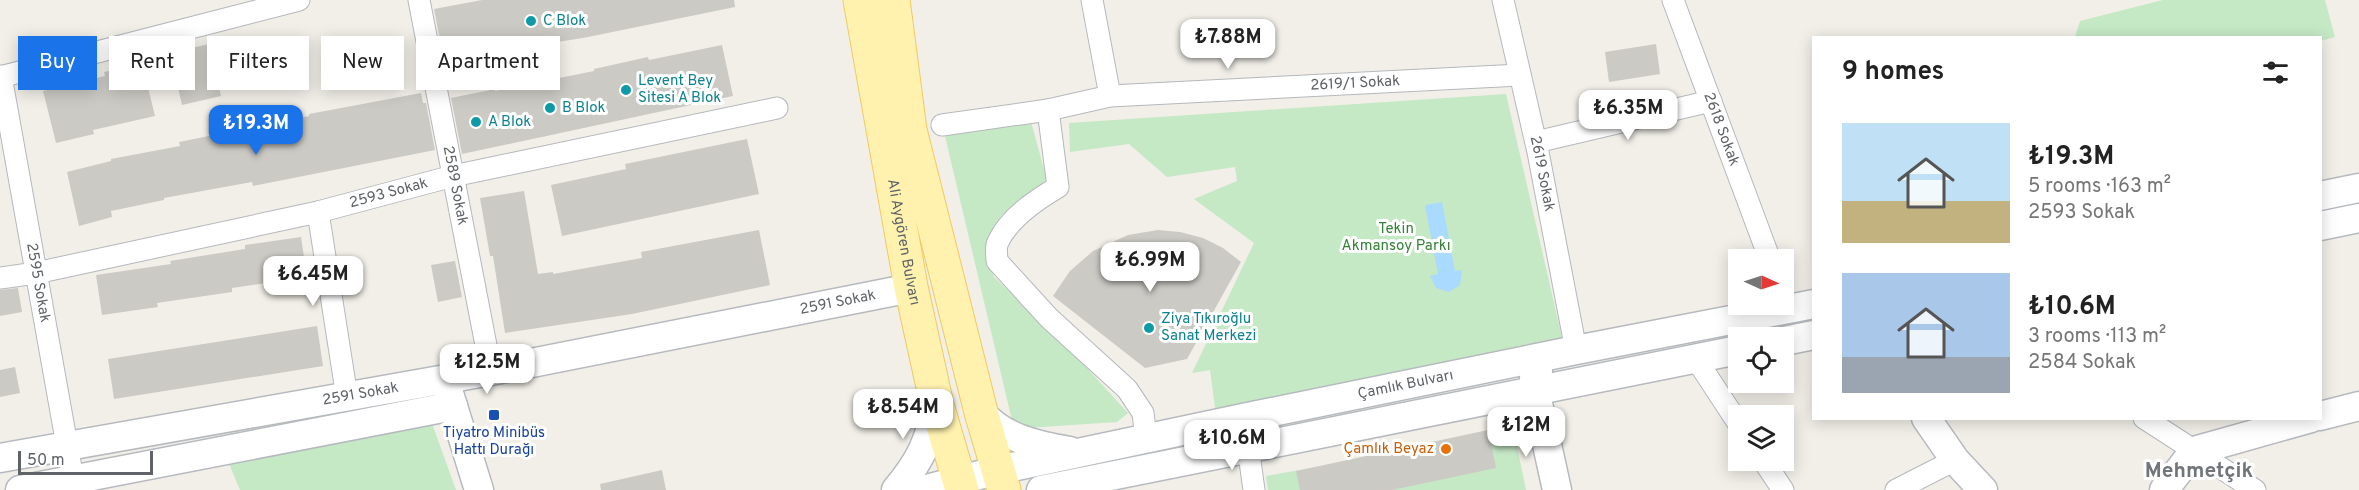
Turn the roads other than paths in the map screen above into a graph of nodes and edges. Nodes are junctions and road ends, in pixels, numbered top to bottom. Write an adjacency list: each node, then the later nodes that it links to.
1 (299, 0): 9 (street)
2 (419, 0): 16 (street, 2589 Sokak)
3 (860, 0): 36 (main road, Ali Aygören Bulvarı)
4 (893, 0): 40 (main road, Ali Aygören Bulvarı)
5 (1092, 0): 10 (street)
6 (1503, 0): 8 (street, 2619 Sokak)
7 (1673, 0): 11 (street, 2618 Sokak)
8 (1520, 75): 10 (street, 2619/1 Sokak); 15 (street, 2619 Sokak)
9 (0, 76): 23 (street, 2595 Sokak)
10 (1110, 96): 13 (street, 2619/1 Sokak)
11 (1711, 102): 15 (street); 22 (street, 2618 Sokak)
12 (777, 108): 16 (street, 2593 Sokak)
13 (1048, 110): 14 (street, 2619/1 Sokak); 45 (street)
14 (942, 125)
15 (1536, 142): 29 (street, 2619 Sokak)
16 (453, 176): 19 (street, 2593 Sokak); 32 (street, 2589 Sokak)
17 (2359, 188): 18 (street)
18 (2322, 196)
19 (318, 212): 23 (street, 2593 Sokak); 35 (street)
20 (2359, 218): 21 (street)
21 (2322, 226)
22 (1766, 249)
23 (36, 273): 24 (street, 2593 Sokak); 46 (street, 2595 Sokak)
24 (0, 278)
25 (896, 291): 32 (street, 2591 Sokak)
26 (1795, 304): 29 (street, Çamlık Bulvarı)
27 (1812, 335): 28 (street)
28 (1794, 339)
29 (1576, 350): 34 (street); 45 (street, Çamlık Bulvarı)
30 (1728, 352): 31 (street)
31 (1696, 359): 34 (street); 39 (street)
32 (491, 371): 33 (street, 2591 Sokak)
33 (445, 379): 35 (street, 2591 Sokak); 37 (street)
34 (1546, 388): 47 (street); 63 (street)
35 (347, 397): 46 (street, 2591 Sokak)
36 (937, 405): 56 (main road, Ali Aygören Bulvarı); 59 (street)
37 (453, 406): 55 (street, 2591 Sokak); 58 (street)
38 (2359, 406): 41 (street)
39 (1728, 408)
40 (981, 412): 49 (street); 53 (main road, Ali Aygören Bulvarı)
41 (2322, 414)
42 (1927, 420): 51 (street)
43 (2147, 420): 48 (street)
44 (2300, 420): 48 (street)
45 (1146, 439): 49 (street, Çamlık Bulvarı)
46 (68, 446): 50 (street, 2591 Sokak); 55 (street, 2595 Sokak)
47 (1248, 447): 54 (street); 62 (street)
48 (2194, 451): 67 (street); 68 (street)
49 (1084, 453): 53 (street, Çamlık Bulvarı)
50 (0, 458)
51 (1955, 460): 65 (street); 66 (street)
52 (1770, 471): 64 (street)
53 (1001, 480): 56 (street, Çamlık Bulvarı)
54 (1085, 484): 61 (street)
55 (75, 485): 57 (street, 2591 Sokak)
56 (961, 485): 60 (street, Çamlık Bulvarı)
57 (20, 490)
58 (479, 490)
59 (896, 490)
60 (922, 490)
61 (1041, 490)
62 (1254, 490)
63 (1557, 490)
64 (1783, 490)
65 (1896, 490)
66 (1983, 490)
67 (2164, 490)
68 (2255, 490)

